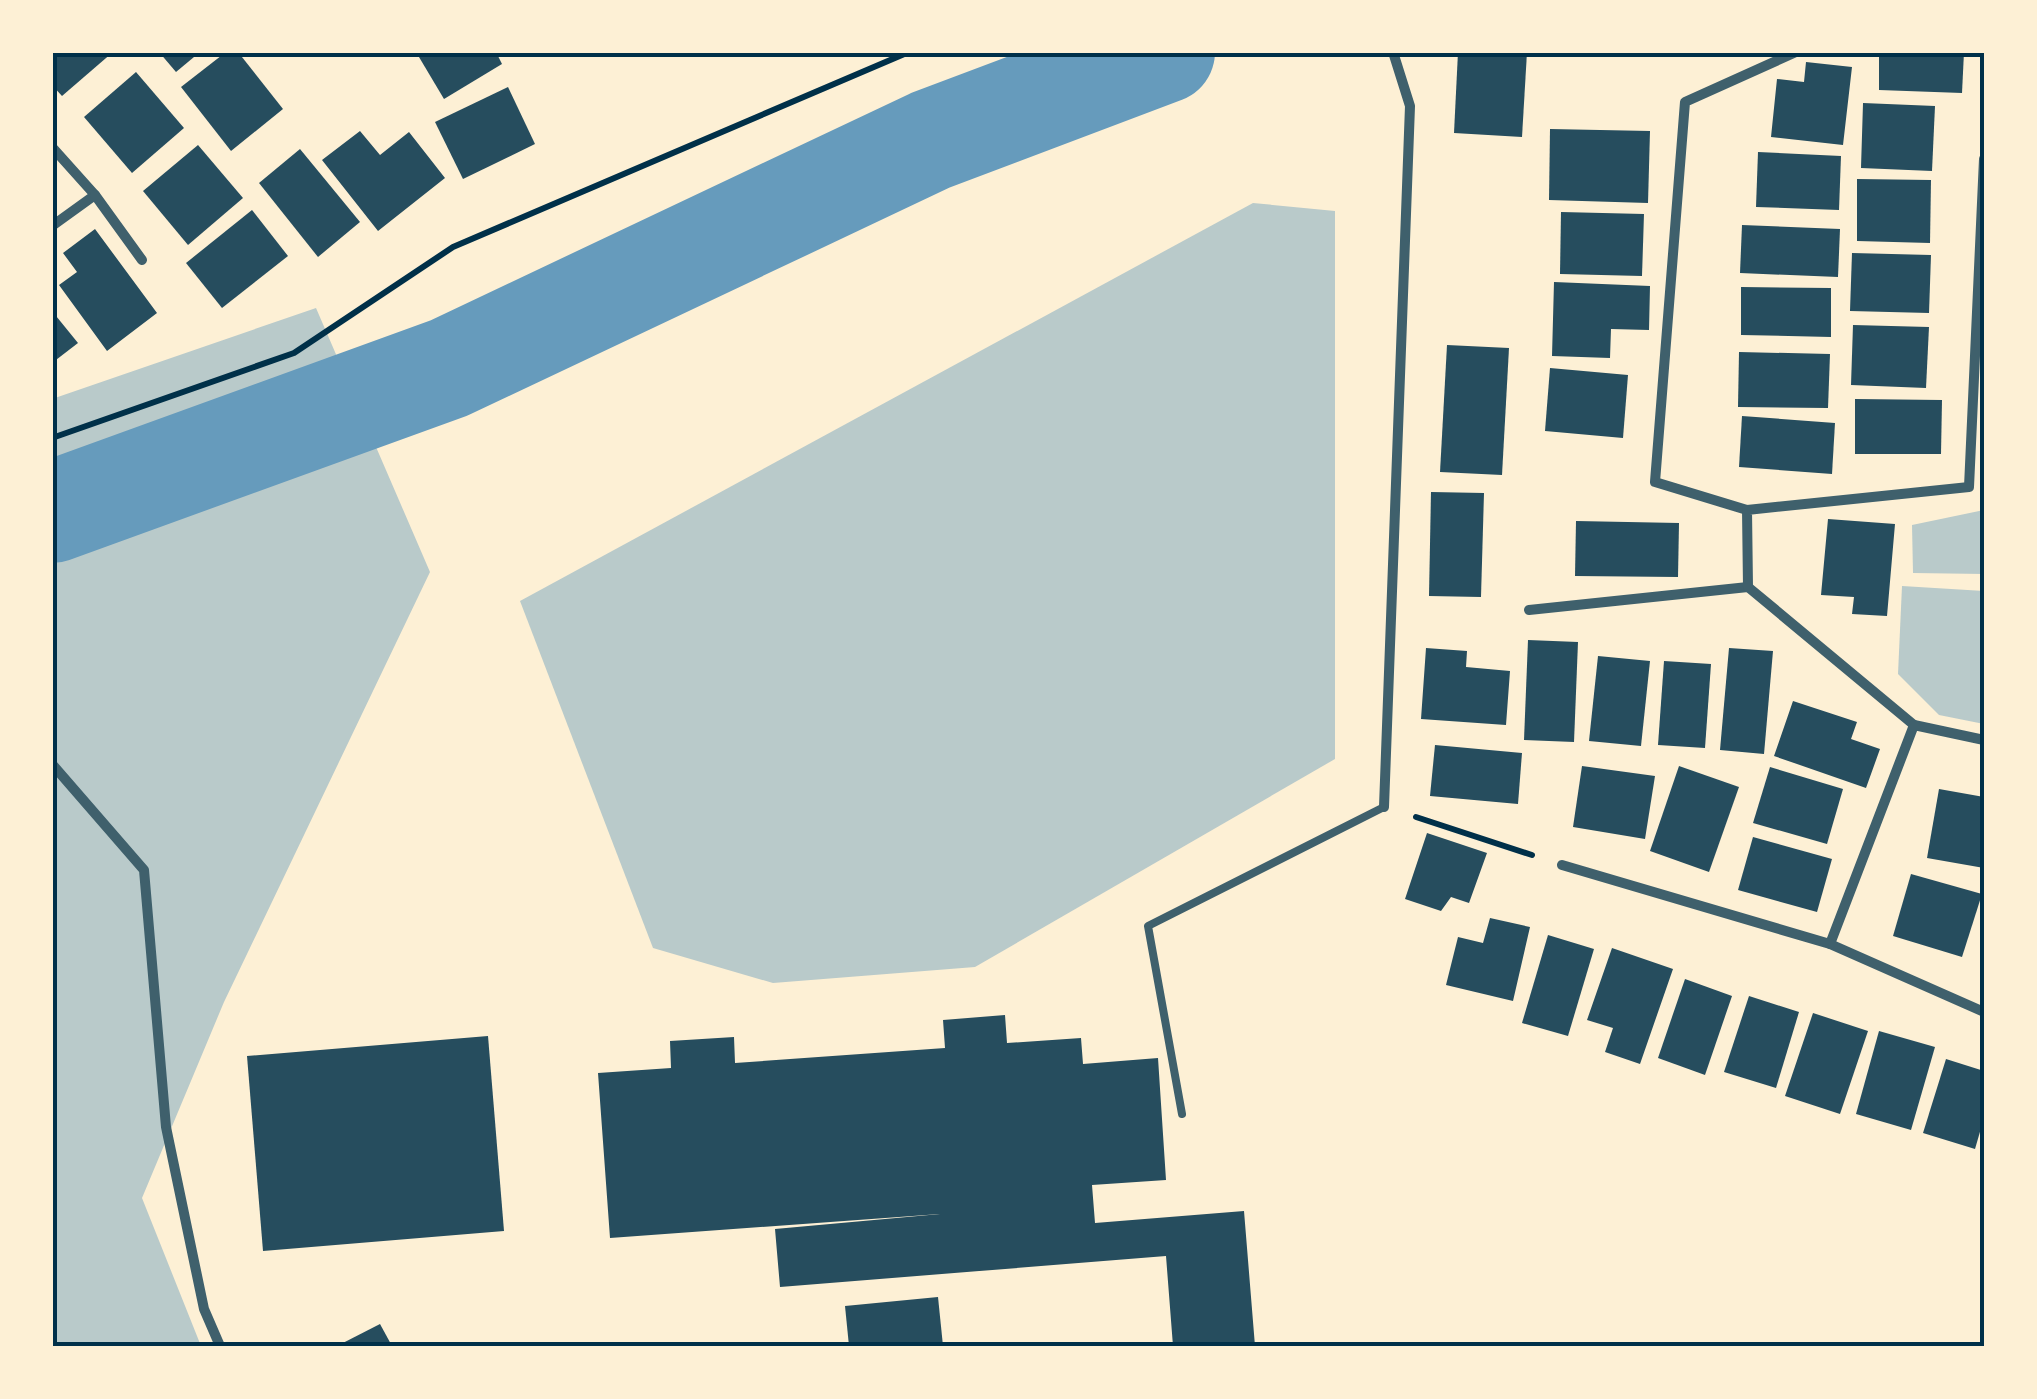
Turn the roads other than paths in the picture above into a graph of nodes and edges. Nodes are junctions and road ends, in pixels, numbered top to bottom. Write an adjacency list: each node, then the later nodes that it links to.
1 (1392, 52): 14 (street)
2 (1796, 52): 8 (street)
3 (52, 148): 5 (street)
4 (1984, 159): 8 (street)
5 (95, 195): 6 (street); 7 (street)
6 (52, 226)
7 (142, 260)
8 (1746, 510): 9 (street)
9 (1748, 587): 10 (street); 11 (street)
10 (1528, 610)
11 (1914, 725): 12 (street); 16 (street)
12 (1984, 740)
13 (52, 764): 19 (street)
14 (1384, 807): 18 (lane)
15 (1562, 865): 16 (street)
16 (1830, 944): 17 (street)
17 (1984, 1012)
18 (1182, 1114)
19 (220, 1346)

